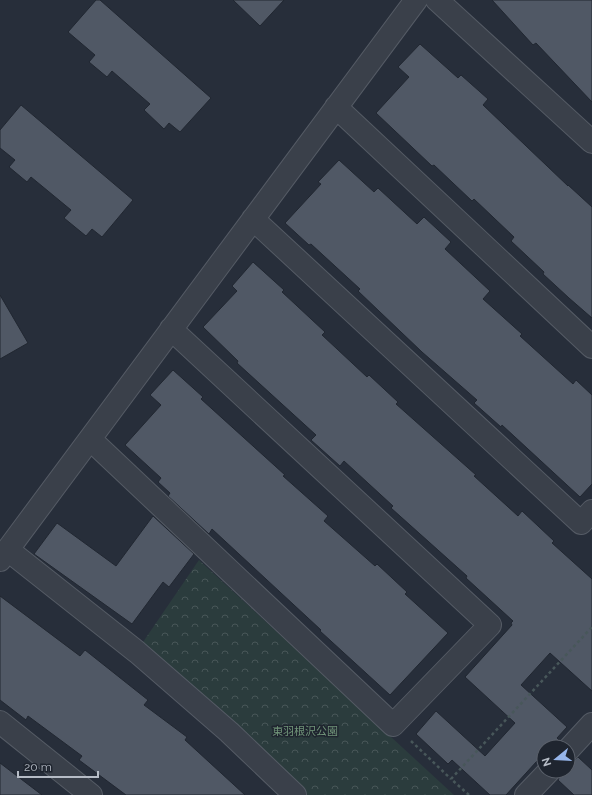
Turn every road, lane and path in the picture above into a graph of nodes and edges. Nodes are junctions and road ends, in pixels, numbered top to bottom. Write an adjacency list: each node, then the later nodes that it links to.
1 (416, 0): 3 (street)
2 (437, 0): 4 (street)
3 (336, 107): 5 (street); 7 (street)
4 (592, 142)
5 (253, 218): 6 (street); 9 (street)
6 (172, 329): 8 (street); 14 (street)
7 (592, 347)
8 (90, 439): 10 (street); 14 (street)
9 (592, 511)
10 (4, 555): 19 (street)
11 (592, 627): 16 (path)
12 (0, 722): 18 (street)
13 (592, 724): 15 (street)
14 (393, 725): 16 (path)
15 (576, 741)
16 (451, 779): 20 (path)
17 (541, 779): 21 (street)
18 (91, 795)
19 (294, 795)
20 (469, 795)
21 (526, 795)

